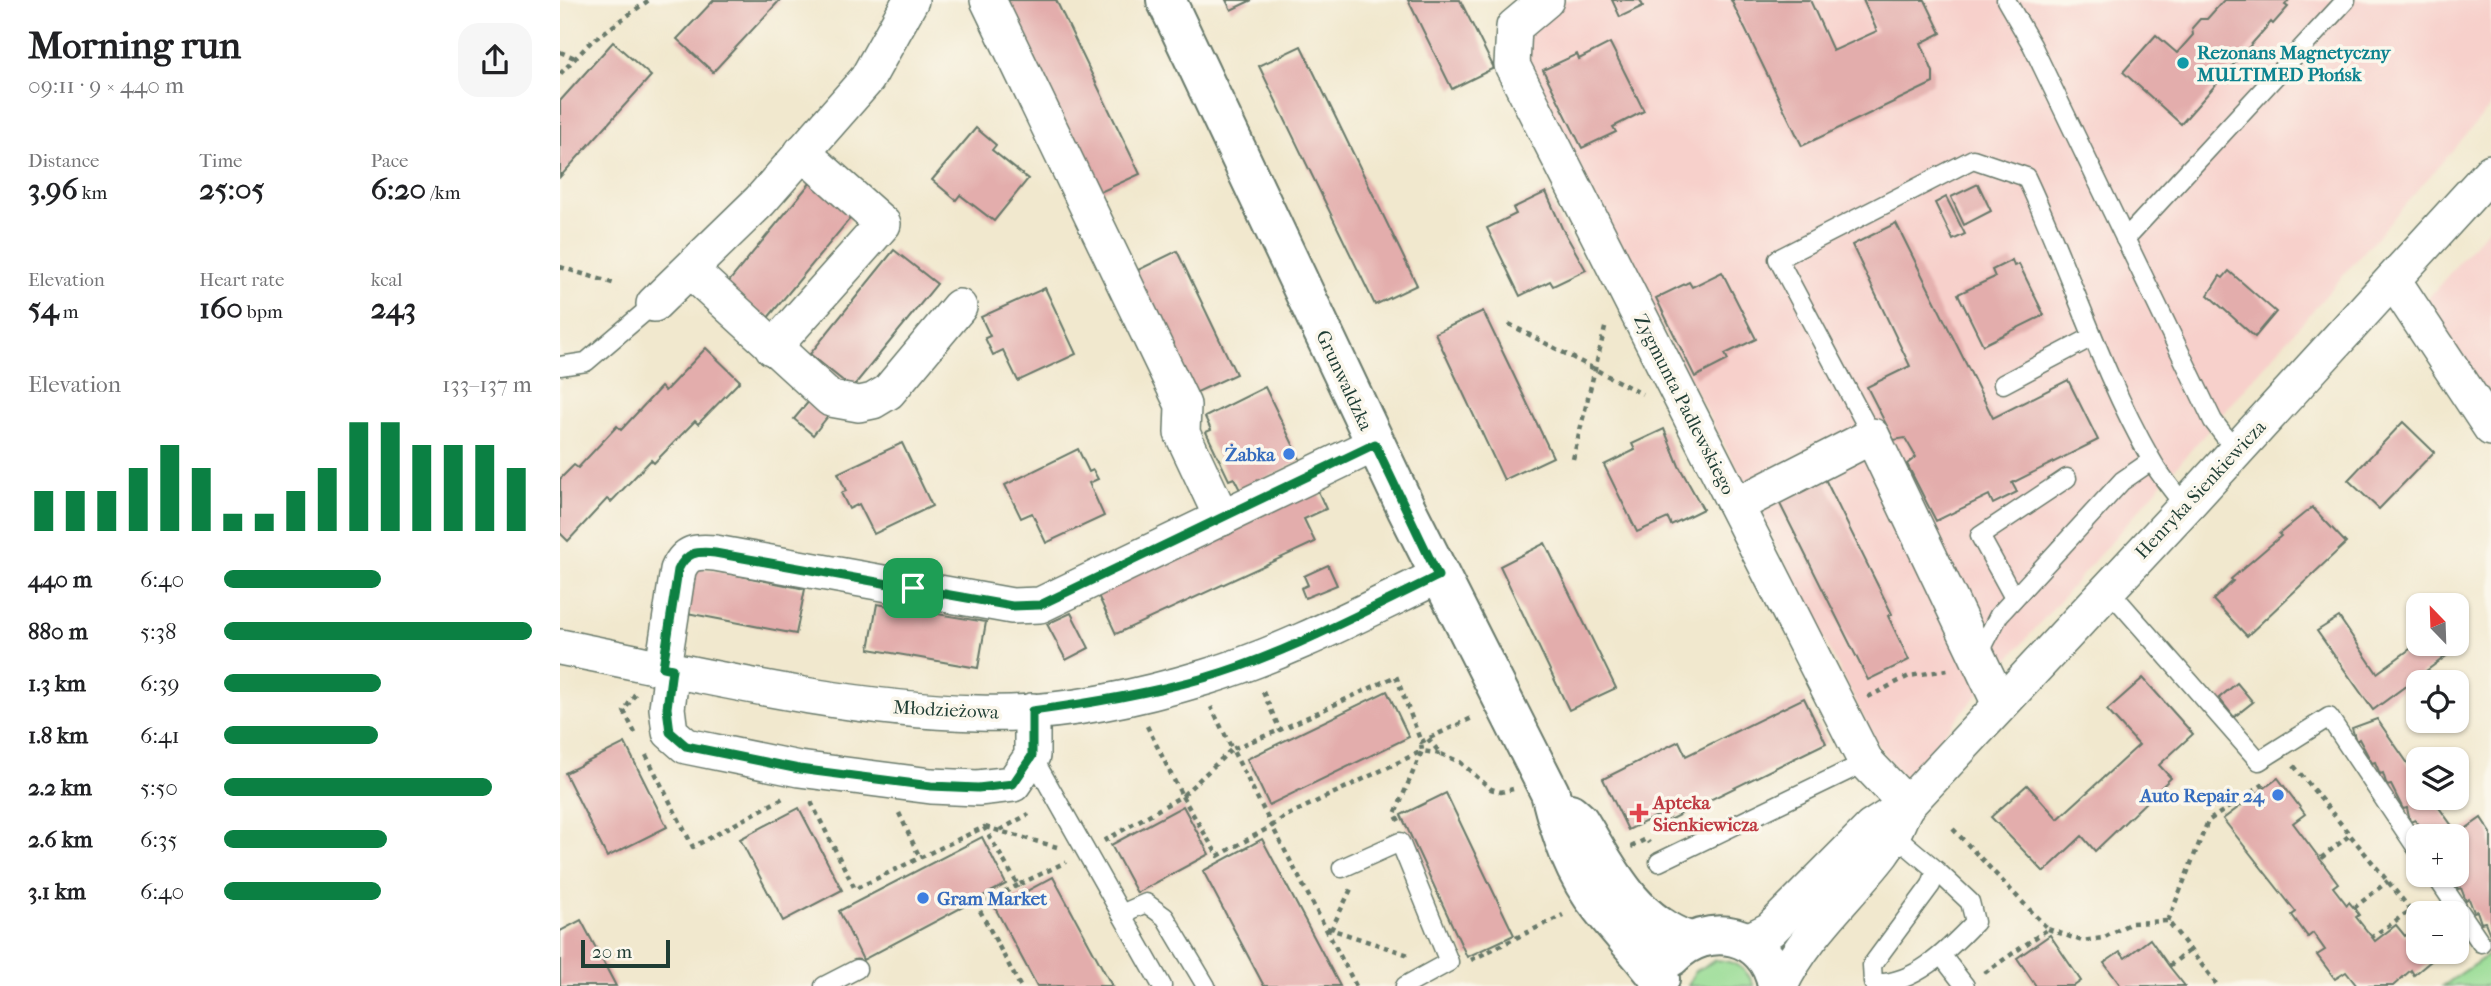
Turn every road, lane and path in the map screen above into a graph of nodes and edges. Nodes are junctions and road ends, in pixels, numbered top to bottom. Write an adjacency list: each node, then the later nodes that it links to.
1 (649, 0): 9 (path)
2 (911, 0): 11 (street)
3 (988, 0): 37 (street)
4 (1166, 0): 30 (street, Grunwaldzka)
5 (1546, 0): 35 (street, Zygmunta Padlewskiego)
6 (2006, 0): 13 (lane)
7 (2346, 0): 13 (lane)
8 (560, 52): 9 (path)
9 (576, 58): 10 (path)
10 (560, 74)
11 (802, 152): 15 (street); 23 (street)
12 (2491, 172): 16 (street, Henryka Sienkiewicza)
13 (2125, 239): 31 (lane)
14 (560, 267): 17 (path)
15 (690, 270): 18 (street); 23 (street)
16 (2393, 280): 28 (street); 31 (street, Henryka Sienkiewicza)
17 (615, 284)
18 (654, 304): 24 (lane)
19 (959, 307): 23 (street)
20 (1607, 322): 25 (path)
21 (1509, 324): 25 (path)
22 (2092, 337): 26 (lane); 29 (lane); 33 (lane)
23 (773, 348)
24 (560, 366)
25 (1595, 370): 27 (path); 32 (path)
26 (2003, 383)
27 (1651, 399)
28 (2491, 428)
29 (1872, 436): 35 (street); 42 (street)
30 (1375, 444): 37 (street); 38 (street, Grunwaldzka)
31 (2236, 451): 36 (street, Henryka Sienkiewicza)
32 (1573, 459)
33 (2151, 461): 36 (lane); 40 (lane)
34 (2067, 478): 40 (lane)
35 (1737, 505): 57 (street, Zygmunta Padlewskiego)
36 (2185, 506): 39 (street, Henryka Sienkiewicza)
37 (1222, 518): 43 (street)
38 (1438, 576): 49 (street, Młodzieżowa); 60 (street, Grunwaldzka)
39 (2108, 589): 48 (street, Henryka Sienkiewicza); 68 (lane)
40 (2014, 598): 42 (lane)
41 (560, 647): 43 (street, Młodzieżowa)
42 (1966, 662): 46 (path); 48 (street)
43 (667, 668): 49 (street, Młodzieżowa); 56 (street)
44 (1258, 681): 52 (path)
45 (638, 691): 61 (path)
46 (1867, 698)
47 (1207, 699): 54 (path)
48 (2000, 704): 64 (street, Henryka Sienkiewicza)
49 (1032, 711): 56 (street)
50 (1480, 714): 53 (path)
51 (1143, 719): 62 (path)
52 (1280, 730): 53 (path); 54 (path)
53 (1428, 739): 55 (path)
54 (1232, 749): 62 (path); 62 (path)
55 (1441, 754): 60 (path); 65 (path)
56 (1032, 756): 70 (lane)
57 (1866, 762): 64 (street, Zygmunta Padlewskiego); 73 (lane)
58 (2282, 771): 69 (path)
59 (2272, 779): 84 (path)
60 (1533, 791): 87 (street, Grunwaldzka); 96 (street, Grunwaldzka)
61 (791, 794)
62 (1182, 796): 70 (path)
63 (809, 799): 66 (path)
64 (1893, 820): 75 (lane); 88 (street, Henryka Sienkiewicza); 103 (street, Henryka Sienkiewicza)
65 (1401, 826)
66 (984, 827): 72 (path); 79 (path)
67 (1953, 830): 85 (path)
68 (2406, 832)
69 (2350, 835): 71 (path); 77 (path)
70 (1086, 851): 72 (path); 82 (lane)
71 (2321, 858)
72 (1067, 861): 76 (path); 79 (path)
73 (1659, 862)
74 (1342, 868): 102 (lane)
75 (1936, 870): 91 (lane); 91 (lane)
76 (1073, 872)
77 (2388, 881): 81 (path); 86 (path)
78 (1354, 882): 92 (path)
79 (1017, 885): 99 (path)
80 (2443, 887): 89 (lane)
81 (2354, 908)
82 (1121, 914): 100 (lane); 101 (lane)
83 (1564, 914): 93 (path)
84 (2168, 920): 85 (path); 90 (path)
85 (2048, 929): 97 (path)
86 (2372, 937)
87 (1689, 941): 88 (street); 96 (street)
88 (1748, 941): 103 (street)
89 (2481, 943)
90 (2190, 950): 94 (path); 104 (path)
91 (1942, 956): 97 (lane)
92 (1418, 957)
93 (1465, 963)
94 (2169, 966)
95 (856, 969): 98 (lane)
96 (1660, 982)
97 (1970, 982)
98 (824, 986)
99 (1020, 986)
100 (1162, 986)
101 (1206, 986)
102 (1405, 986)
103 (1779, 986)
104 (2218, 986)

